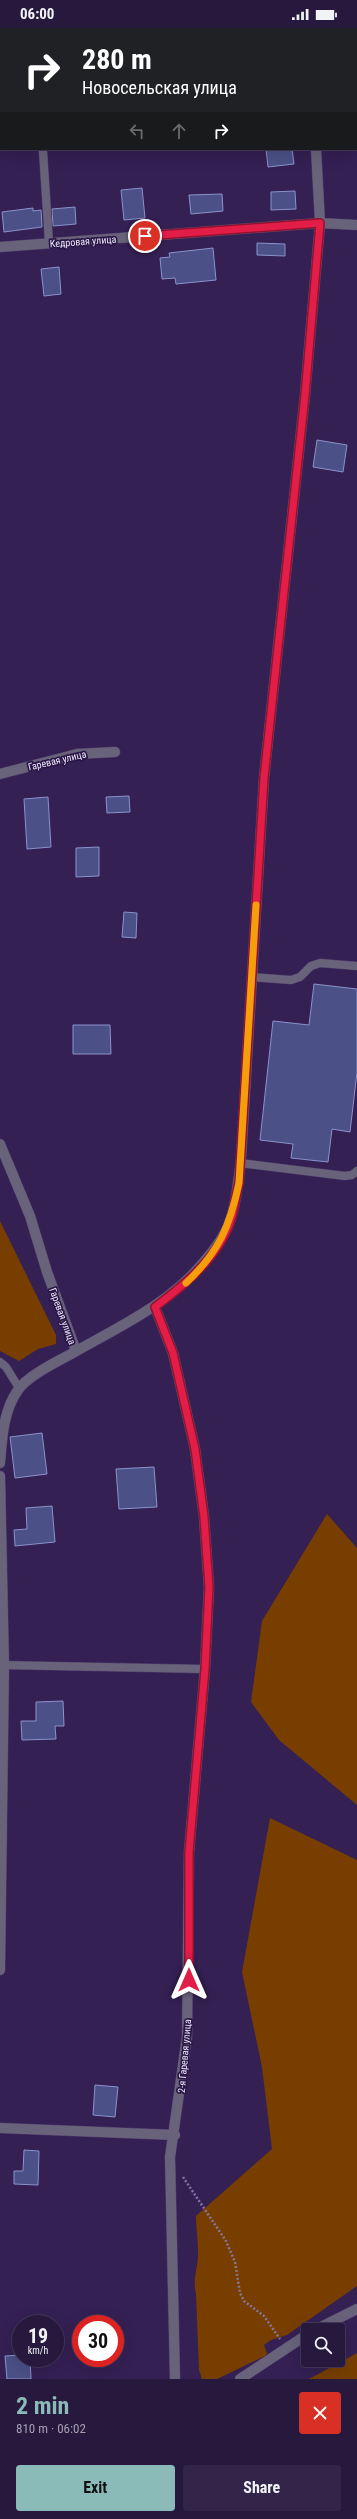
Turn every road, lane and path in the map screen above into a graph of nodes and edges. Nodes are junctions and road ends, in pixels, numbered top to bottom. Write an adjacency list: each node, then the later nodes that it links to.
1 (316, 150): 3 (street)
2 (43, 151): 5 (lane)
3 (320, 223): 4 (street, Кедровая улица); 5 (street, Кедровая улица); 10 (street)
4 (357, 225)
5 (49, 243): 6 (street, Кедровая улица)
6 (0, 247)
7 (115, 752): 8 (street, Гаревая улица)
8 (0, 774)
9 (357, 966): 10 (lane)
10 (252, 976): 12 (street)
11 (0, 1144): 15 (street, Гаревая улица)
12 (240, 1162): 13 (lane); 14 (street)
13 (357, 1171)
14 (155, 1307): 15 (street); 21 (street, 2-я Гаревая улица)
15 (76, 1351): 17 (street, Гаревая улица)
16 (0, 1362): 17 (lane)
17 (19, 1388): 18 (street, Гаревая улица)
18 (0, 1463)
19 (0, 1476): 20 (street)
20 (2, 1665): 21 (lane); 22 (street)
21 (205, 1669): 24 (street, 2-я Гаревая улица)
22 (0, 1970)
23 (0, 2128): 24 (street)
24 (174, 2135): 25 (street, 2-я Гаревая улица)
25 (170, 2157): 29 (path); 30 (street, 2-я Гаревая улица)
26 (357, 2309): 27 (street)
27 (329, 2323)
28 (301, 2338): 29 (street)
29 (286, 2348): 31 (street)
30 (175, 2379)
31 (240, 2379)

